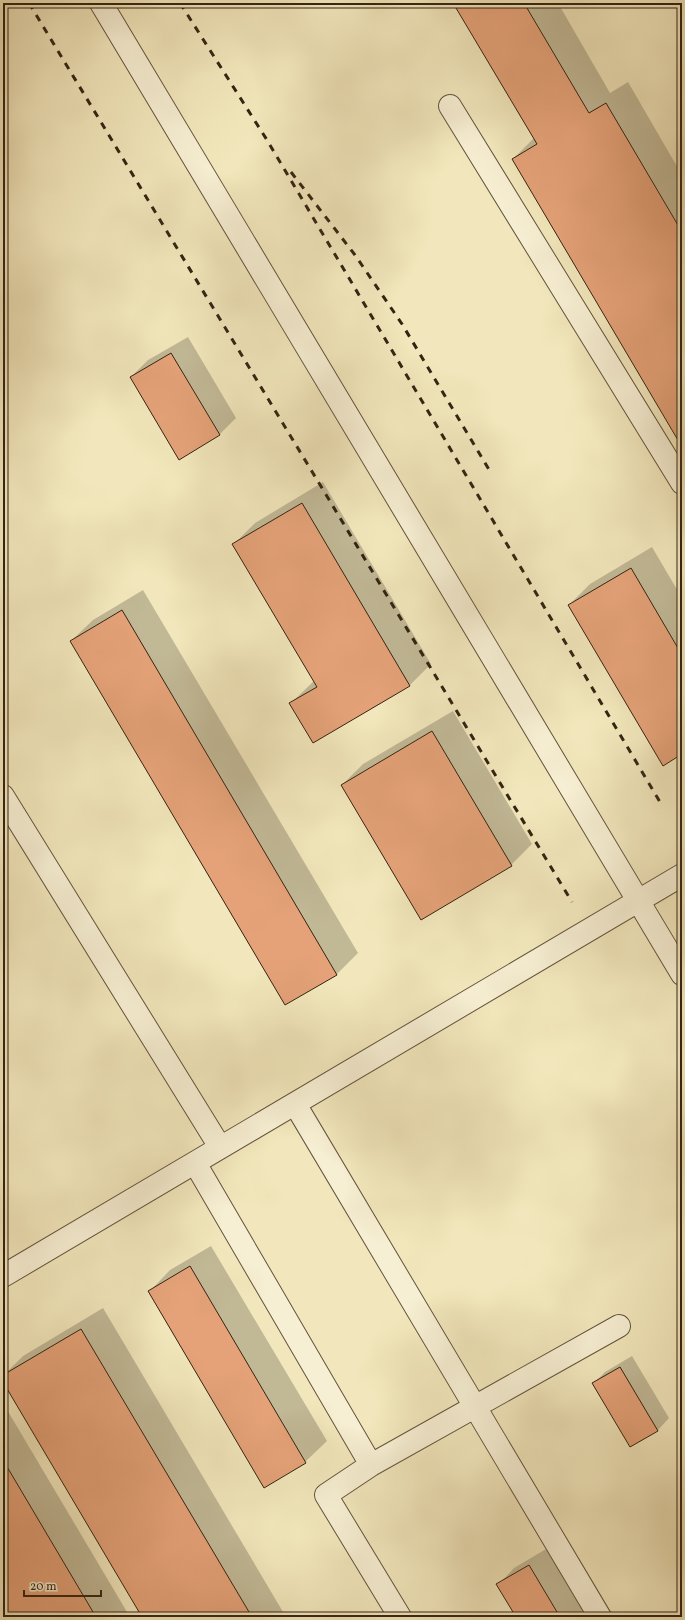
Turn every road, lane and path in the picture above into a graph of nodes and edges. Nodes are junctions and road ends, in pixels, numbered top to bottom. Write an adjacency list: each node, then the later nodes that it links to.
1 (101, 3): 6 (lane)
2 (450, 106): 3 (lane)
3 (682, 483)
4 (3, 798): 9 (lane)
5 (682, 875): 6 (lane)
6 (639, 901): 7 (lane); 8 (lane)
7 (682, 974)
8 (295, 1104): 9 (lane); 13 (lane)
9 (220, 1148): 10 (lane)
10 (195, 1163): 11 (lane); 14 (lane)
11 (3, 1276)
12 (618, 1326): 13 (lane)
13 (475, 1408): 14 (lane); 16 (lane)
14 (371, 1465): 15 (lane)
15 (400, 1617)
16 (600, 1617)

